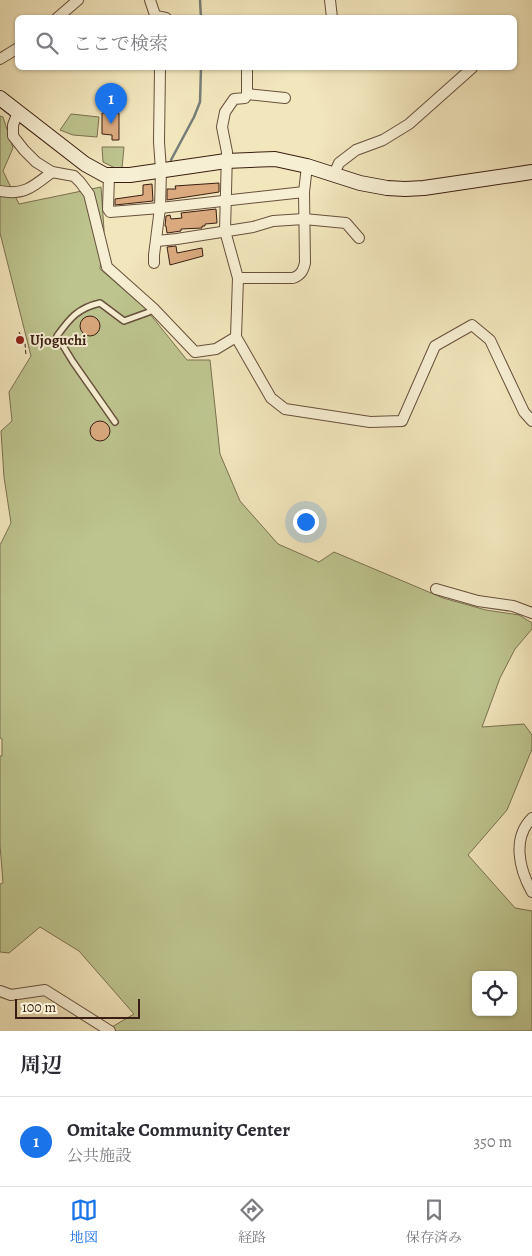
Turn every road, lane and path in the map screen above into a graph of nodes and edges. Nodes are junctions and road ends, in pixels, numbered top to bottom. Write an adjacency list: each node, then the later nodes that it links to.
1 (78, 0): 4 (street)
2 (150, 0): 5 (street)
3 (330, 0): 6 (street)
4 (60, 15)
5 (158, 15)
6 (332, 15)
7 (15, 50): 8 (street)
8 (0, 59)
9 (160, 70): 18 (street)
10 (247, 70): 12 (street)
11 (470, 70): 21 (street)
12 (247, 94): 14 (street); 16 (street)
13 (0, 98): 15 (street)
14 (285, 98)
15 (18, 112): 19 (street); 22 (street)
16 (226, 161): 17 (street); 18 (street); 25 (street)
17 (308, 166): 21 (street); 24 (street)
18 (161, 170): 22 (street); 26 (street)
19 (52, 172): 23 (street); 33 (street)
20 (532, 172): 21 (street)
21 (334, 174)
22 (109, 176): 26 (street)
23 (0, 192)
24 (304, 192): 25 (street); 27 (street)
25 (225, 200): 26 (street); 28 (street)
26 (160, 208): 30 (street)
27 (304, 219): 28 (street); 29 (street); 32 (street)
28 (225, 231): 30 (street); 32 (street)
29 (359, 238)
30 (157, 241): 31 (street)
31 (154, 263)
32 (238, 278): 35 (street)
33 (152, 308): 35 (street); 38 (lane)
34 (19, 332): 36 (path)
35 (236, 337): 37 (street)
36 (26, 355)
37 (532, 421)
38 (115, 422)
39 (436, 588): 40 (street)
40 (532, 612)
41 (532, 818): 42 (street)
42 (532, 892)
43 (0, 991): 44 (street)
44 (110, 1031)

